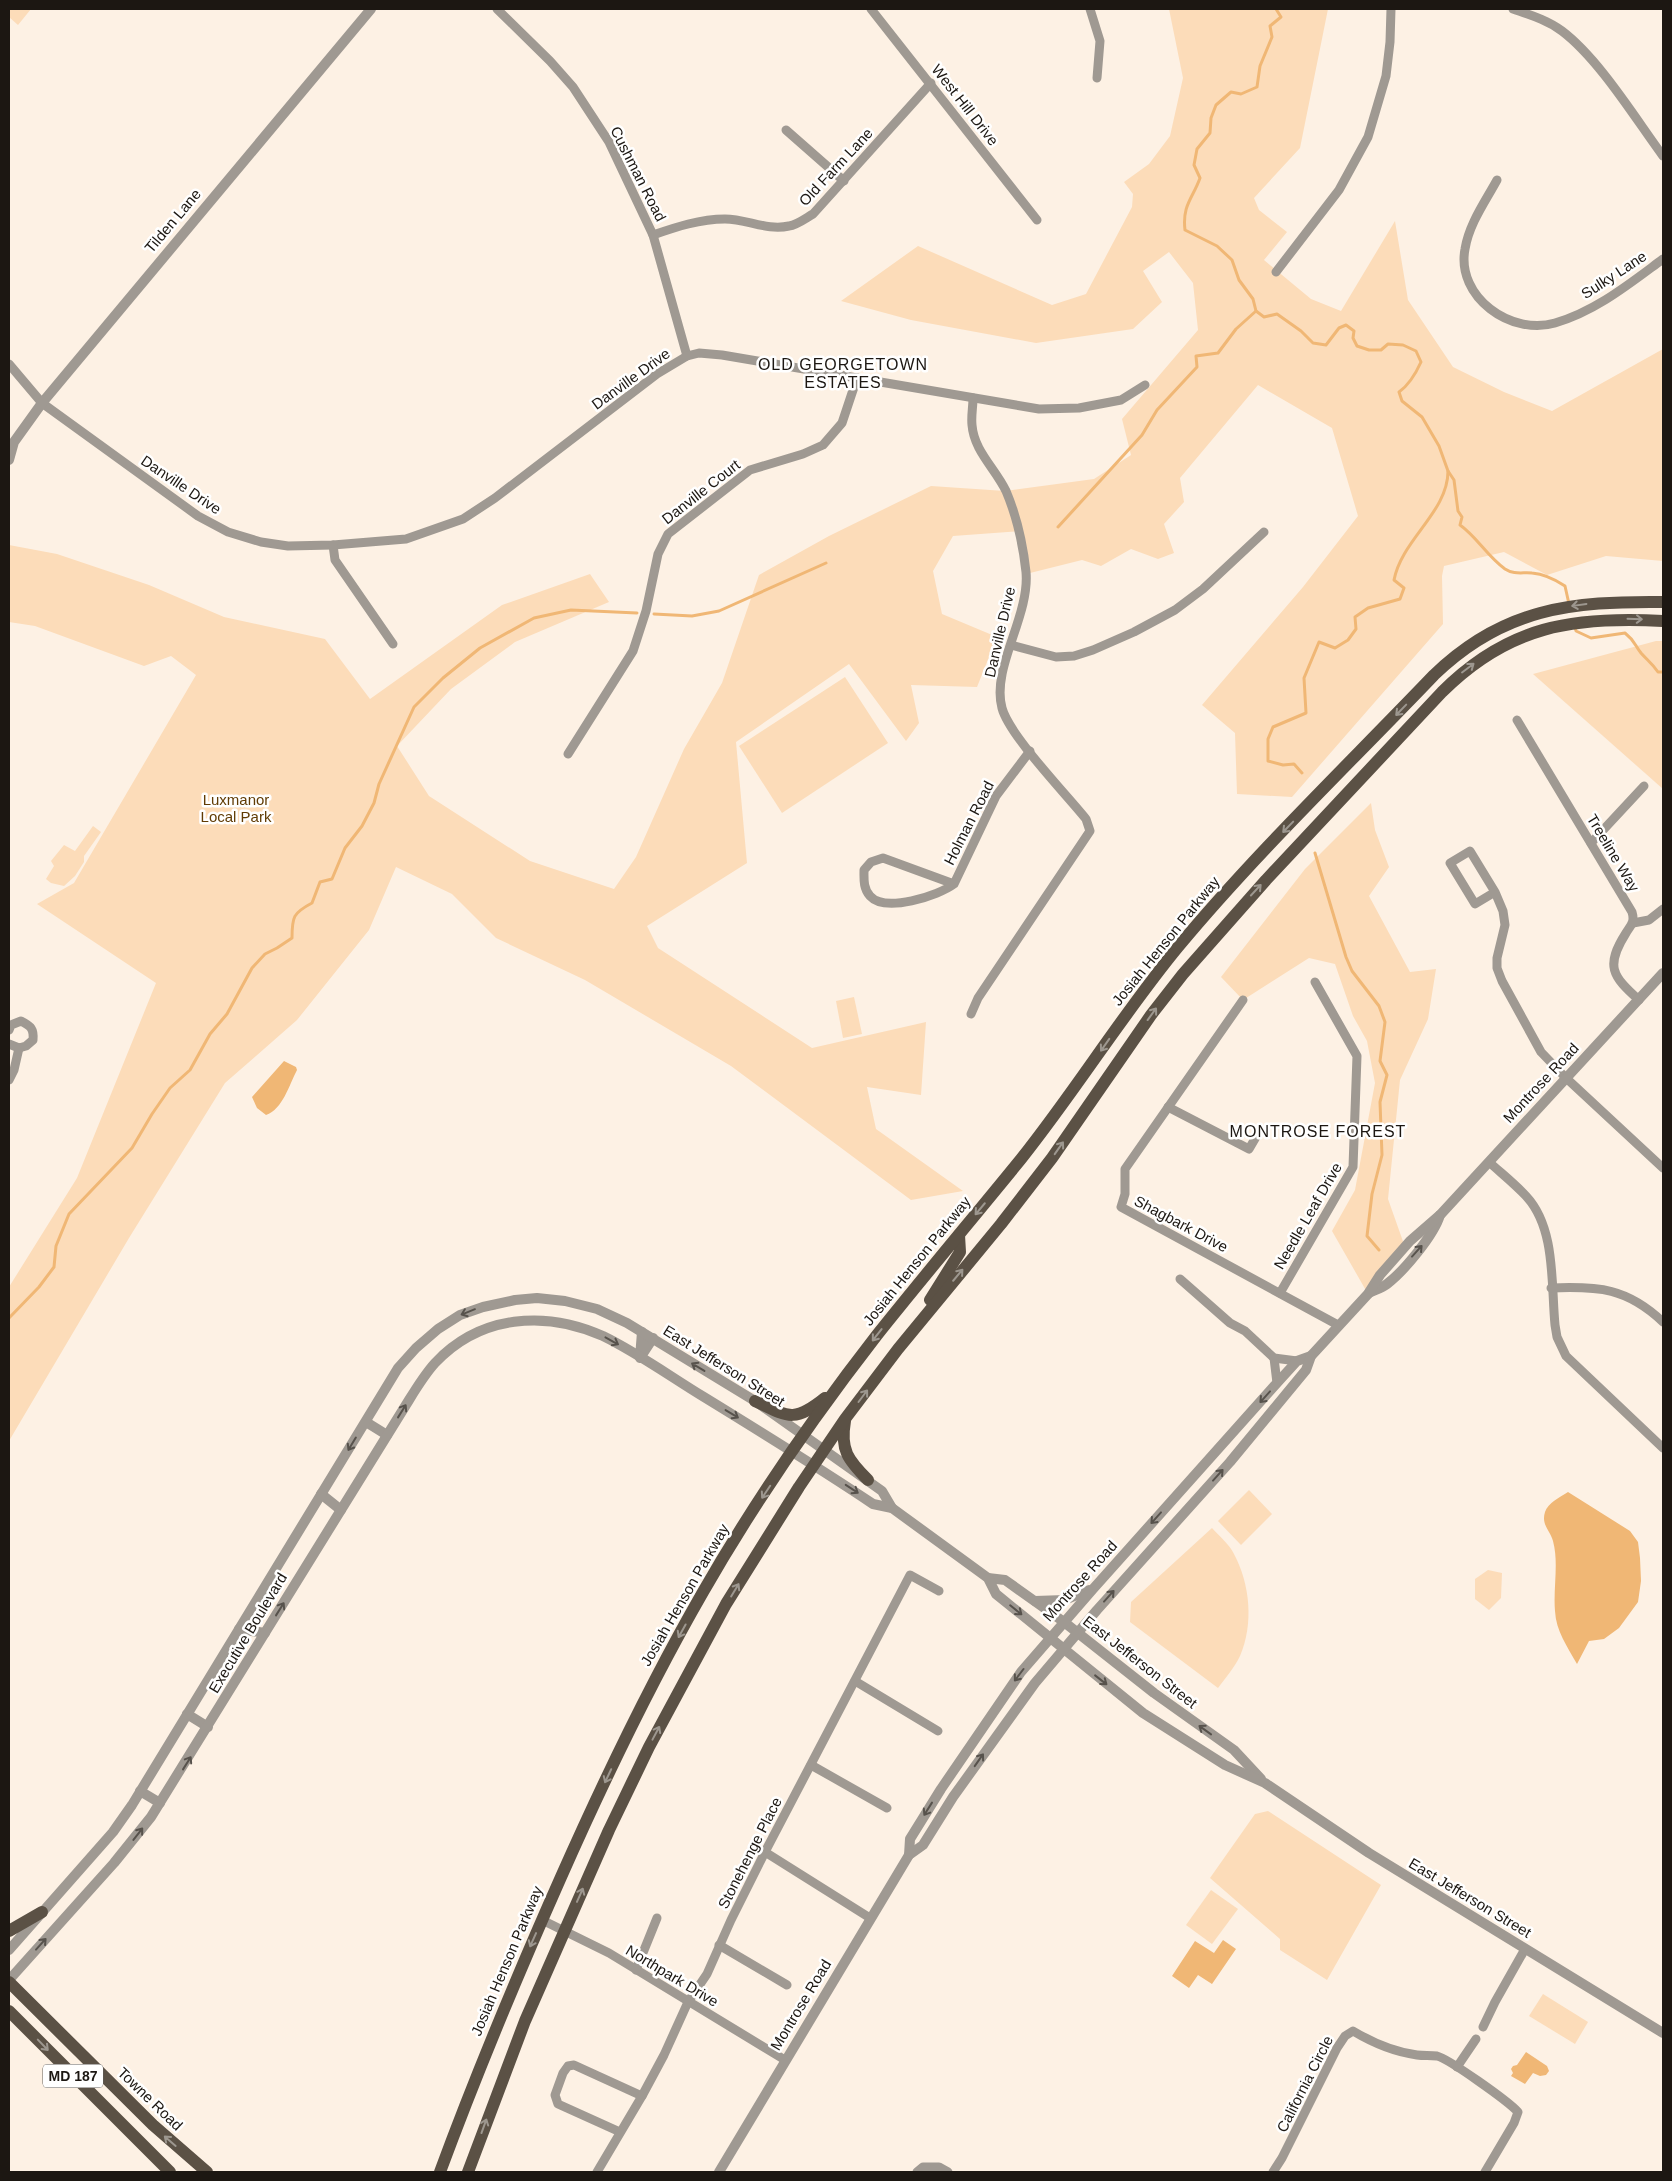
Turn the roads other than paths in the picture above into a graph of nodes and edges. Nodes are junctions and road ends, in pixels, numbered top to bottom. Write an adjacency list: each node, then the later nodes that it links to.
1 (371, 9): 22 (street, Tilden Lane)
2 (496, 9): 14 (street, Cushman Road)
3 (871, 9): 8 (street, West Hill Drive)
4 (1090, 9): 7 (street)
5 (1391, 9): 16 (street)
6 (1513, 9): 10 (street)
7 (1097, 78)
8 (931, 83): 12 (street, Old Farm Lane); 13 (street, West Hill Drive)
9 (786, 130): 12 (street)
10 (1663, 156)
11 (1497, 180): 15 (street, Sulky Lane)
12 (844, 181): 14 (street, Old Farm Lane)
13 (1037, 220)
14 (653, 235): 17 (street, Cushman Road)
15 (1663, 259)
16 (1276, 272)
17 (687, 356): 19 (street, Danville Drive); 26 (street, Danville Drive)
18 (9, 364): 22 (street, Danville Drive)
19 (857, 378): 21 (street, Danville Drive); 33 (street, Danville Court)
20 (1145, 385): 21 (street)
21 (973, 398): 30 (street, Danville Drive)
22 (42, 403): 23 (street, Tilden Lane); 26 (street, Danville Drive)
23 (11, 442): 24 (street, Tilden Lane)
24 (9, 460)
25 (1264, 532): 30 (street)
26 (333, 545): 29 (street)
27 (1663, 602): 54 (main road, Josiah Henson Parkway, one-way to 54)
28 (1663, 621): 62 (main road, one-way to 28)
29 (393, 644)
30 (1011, 645): 32 (street, Danville Drive)
31 (1517, 720): 35 (street, Treeline Way)
32 (1030, 751): 36 (street, Holman Road); 44 (street, Danville Drive)
33 (568, 754)
34 (1644, 786): 35 (street)
35 (1591, 843): 39 (street, Treeline Way)
36 (954, 884): 36 (street, Holman Road)
37 (1495, 892): 37 (street); 48 (street)
38 (1663, 909): 39 (street)
39 (1633, 923): 43 (street)
40 (1663, 973): 43 (street, Montrose Road)
41 (1315, 982): 57 (street, Needle Leaf Drive)
42 (1243, 1000): 50 (street, Shagbark Drive)
43 (1639, 1000): 48 (street, Montrose Road)
44 (971, 1014)
45 (9, 1030): 47 (street)
46 (9, 1044): 47 (street)
47 (19, 1048): 49 (street)
48 (1566, 1078): 52 (street, Montrose Road); 53 (street)
49 (9, 1080)
50 (1168, 1107): 51 (street); 57 (street, Shagbark Drive)
51 (1256, 1136)
52 (1489, 1162): 56 (street); 61 (street, Montrose Road)
53 (1663, 1168)
54 (958, 1235): 62 (main road); 70 (main road, Josiah Henson Parkway, one-way to 70)
55 (1180, 1279): 67 (street)
56 (1551, 1288): 60 (street); 76 (street)
57 (1280, 1293): 61 (street, Shagbark Drive)
58 (515, 1300): 63 (street, East Jefferson Street); 73 (street, Executive Boulevard, one-way to 73)
59 (520, 1320): 66 (street, East Jefferson Street, one-way to 66); 74 (street, Executive Boulevard, one-way to 59)
60 (1663, 1322)
61 (1338, 1325): 65 (street, Montrose Road)
62 (916, 1326): 72 (main road, one-way to 62)
63 (642, 1332): 64 (street, East Jefferson Street); 66 (street)
64 (653, 1338): 66 (street); 71 (street, East Jefferson Street, one-way to 64)
65 (1311, 1356): 68 (street, Montrose Road); 91 (street, Montrose Road, one-way to 65)
66 (640, 1358): 78 (street, East Jefferson Street, one-way to 78)
67 (1274, 1358): 68 (street); 69 (street)
68 (1297, 1361): 69 (street, Montrose Road)
69 (1277, 1383): 85 (street, Montrose Road, one-way to 85)
70 (838, 1386): 71 (main road); 75 (main road, Josiah Henson Parkway)
71 (754, 1401): 75 (street, East Jefferson Street)
72 (845, 1419): 77 (main road); 80 (main road)
73 (366, 1422): 74 (street); 81 (street, Executive Boulevard, one-way to 81)
74 (387, 1435): 83 (street, Executive Boulevard)
75 (804, 1435): 77 (street, East Jefferson Street); 78 (main road, Josiah Henson Parkway)
76 (1663, 1448)
77 (824, 1450): 79 (main road); 80 (street, East Jefferson Street)
78 (793, 1452): 79 (street, East Jefferson Street); 108 (main road, Josiah Henson Parkway, one-way to 108)
79 (814, 1465): 82 (street, East Jefferson Street, one-way to 82); 109 (main road, one-way to 79)
80 (868, 1480): 82 (street, East Jefferson Street)
81 (321, 1494): 83 (street); 89 (street, Executive Boulevard)
82 (892, 1508): 84 (street, East Jefferson Street)
83 (341, 1510): 90 (street, Executive Boulevard, one-way to 83)
84 (988, 1578): 87 (street, East Jefferson Street); 92 (street, East Jefferson Street, one-way to 92)
85 (1092, 1589): 87 (street); 88 (street, Montrose Road)
86 (938, 1591): 94 (street, Stonehenge Place)
87 (1035, 1601): 88 (street, East Jefferson Street)
88 (1064, 1622): 91 (street, East Jefferson Street); 92 (street, Montrose Road)
89 (239, 1629): 90 (street); 95 (street, Executive Boulevard)
90 (265, 1633): 96 (street, Executive Boulevard)
91 (1077, 1633): 93 (street, Montrose Road); 99 (street, East Jefferson Street, one-way to 91)
92 (1050, 1637): 93 (street, East Jefferson Street); 104 (street, Montrose Road, one-way to 104)
93 (1063, 1649): 99 (street, East Jefferson Street, one-way to 99); 104 (street, Montrose Road, one-way to 93)
94 (855, 1681): 97 (street); 98 (street, Stonehenge Place)
95 (187, 1714): 96 (street); 100 (street, Executive Boulevard)
96 (208, 1727): 101 (street, Executive Boulevard, one-way to 96)
97 (938, 1731)
98 (811, 1765): 102 (street); 103 (street, Stonehenge Place)
99 (1265, 1783): 112 (street, East Jefferson Street)
100 (140, 1791): 101 (street); 105 (street, Executive Boulevard)
101 (160, 1804): 115 (street, Executive Boulevard, one-way to 101)
102 (887, 1808)
103 (765, 1852): 107 (street); 111 (street, Stonehenge Place)
104 (909, 1855): 107 (street, Montrose Road)
105 (42, 1912): 110 (main road); 113 (street, Executive Boulevard)
106 (657, 1918): 114 (street)
107 (870, 1918): 122 (street, Montrose Road)
108 (542, 1920): 109 (street, Northpark Drive); 128 (main road, Josiah Henson Parkway, one-way to 128)
109 (564, 1930): 114 (street, Northpark Drive); 129 (main road, one-way to 109)
110 (9, 1931)
111 (719, 1945): 116 (street); 117 (street, Stonehenge Place)
112 (1525, 1949): 119 (street); 120 (street, East Jefferson Street)
113 (9, 1950)
114 (636, 1970): 117 (street, Northpark Drive)
115 (9, 1982): 127 (main road, Towne Road / MD 187, one-way to 115)
116 (787, 1985)
117 (688, 2002): 122 (street, Northpark Drive); 124 (street, Stonehenge Place)
118 (9, 2010): 126 (main road, MD 187, one-way to 126)
119 (1483, 2027)
120 (1663, 2033)
121 (1476, 2039): 123 (street)
122 (786, 2060): 131 (street, Montrose Road)
123 (1457, 2067): 134 (street, California Circle); 135 (street, California Circle)
124 (642, 2096): 125 (street, Stonehenge Place); 125 (street)
125 (620, 2132): 130 (street, Stonehenge Place)
126 (170, 2172)
127 (208, 2172)
128 (440, 2172)
129 (468, 2172)
130 (597, 2172)
131 (719, 2172)
132 (917, 2172): 133 (street)
133 (948, 2172)
134 (1273, 2172)
135 (1485, 2172)

